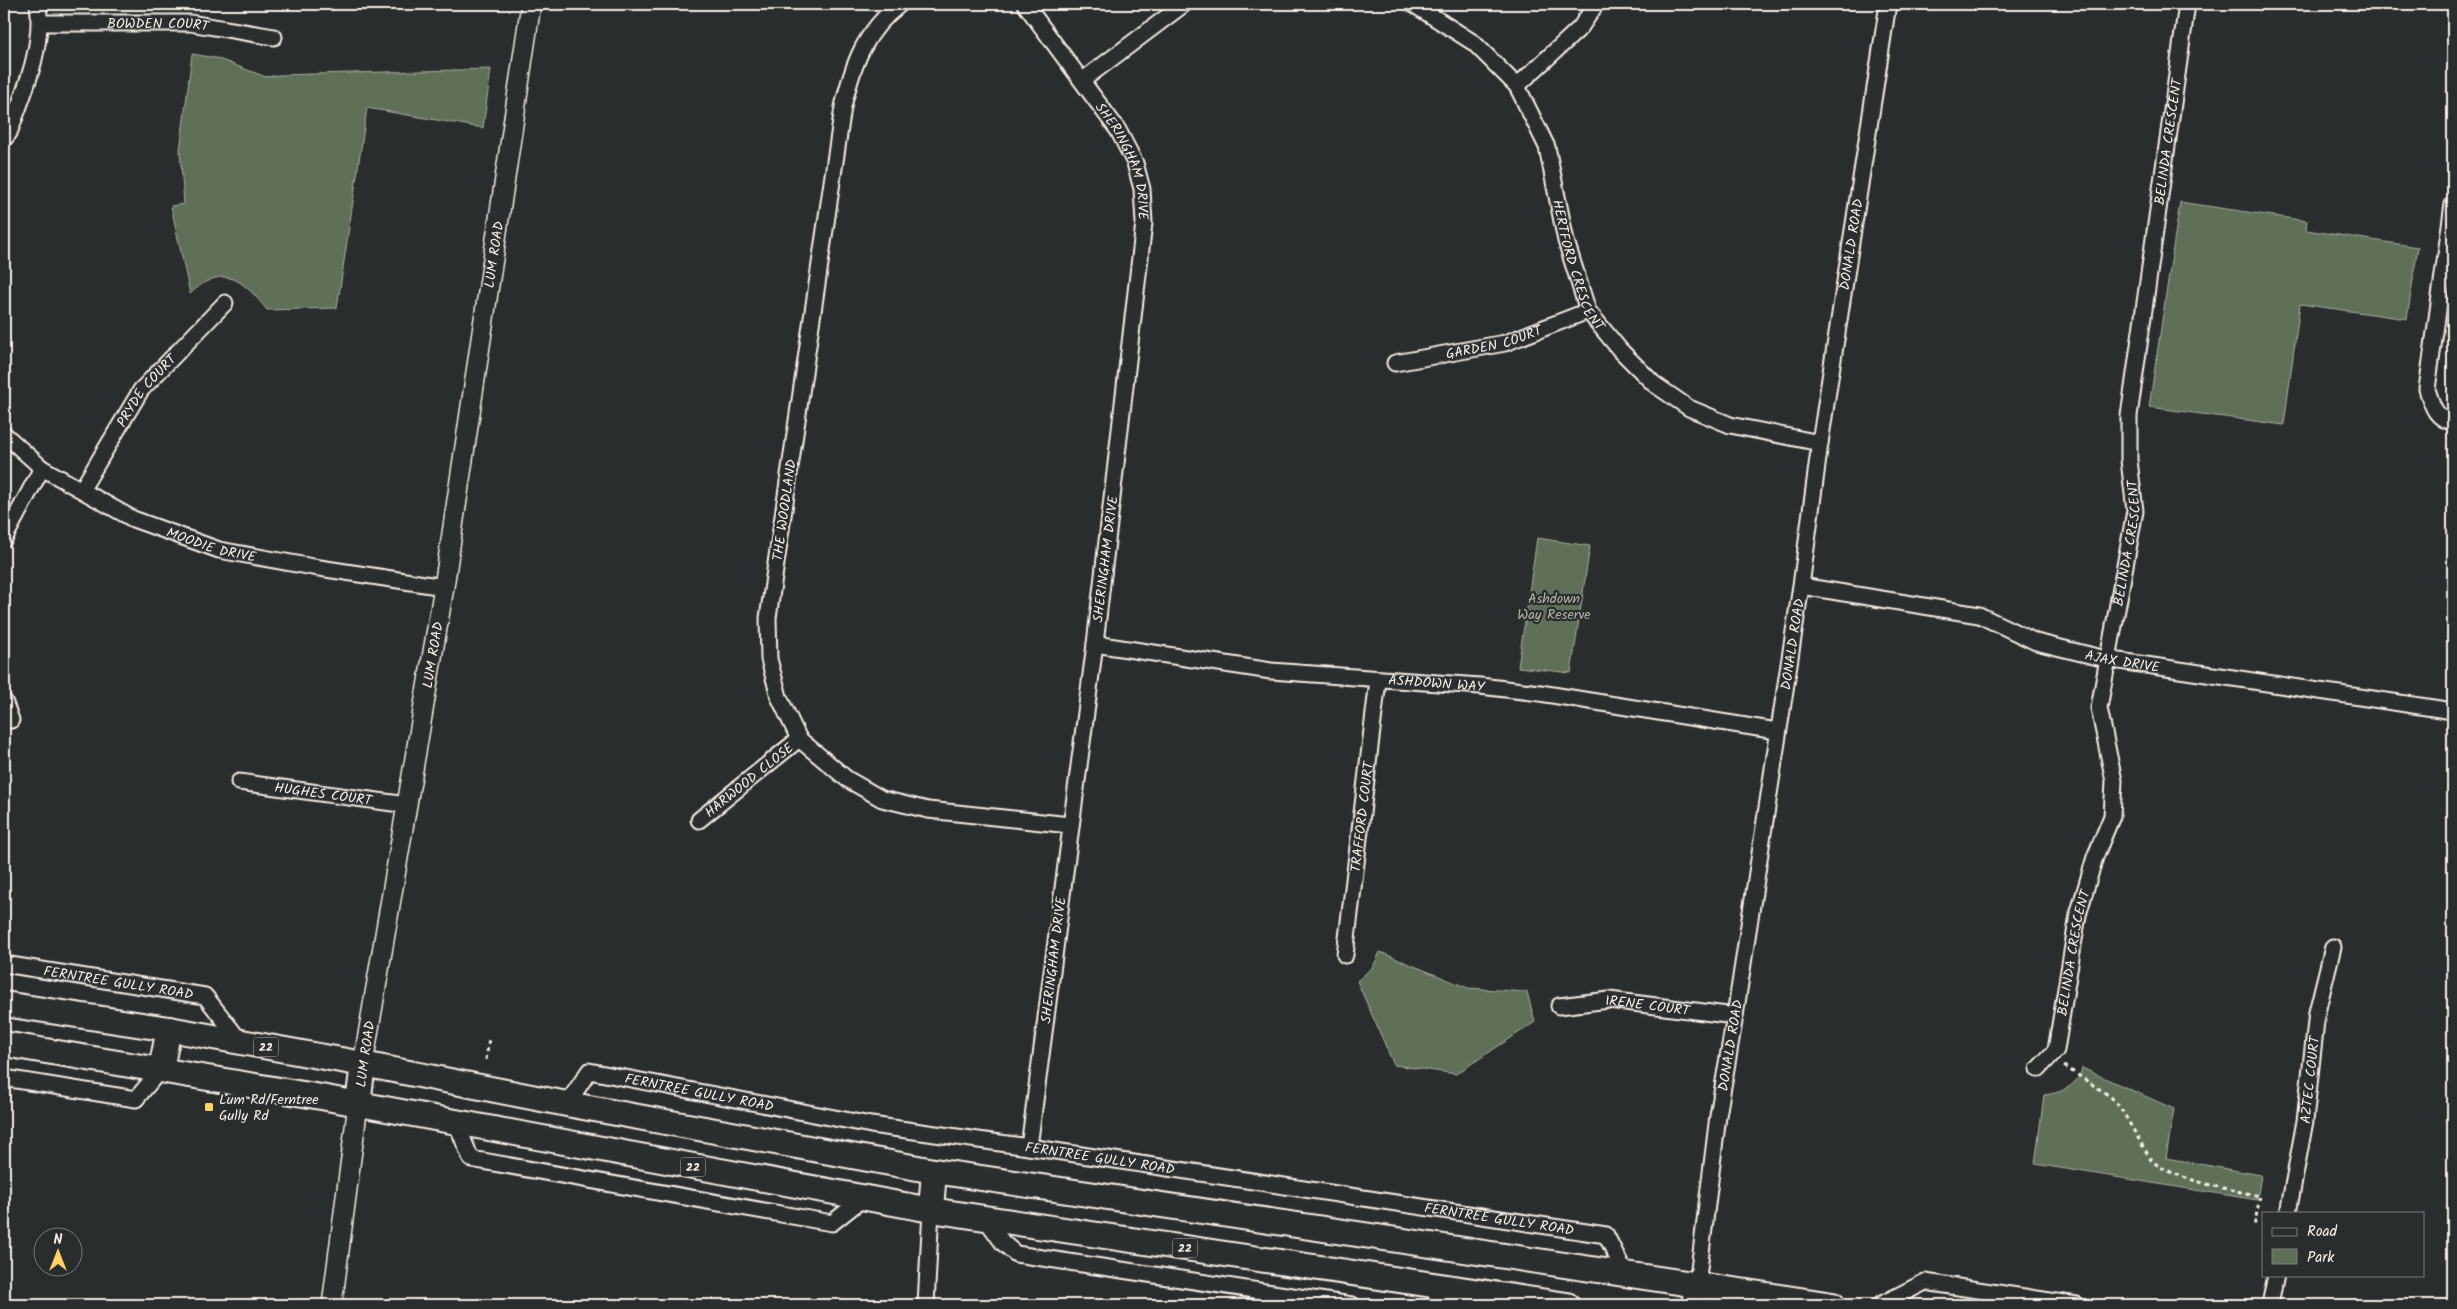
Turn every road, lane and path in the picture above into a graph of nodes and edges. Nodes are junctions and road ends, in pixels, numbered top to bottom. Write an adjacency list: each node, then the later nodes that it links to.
1 (38, 4): 10 (street)
2 (530, 4): 26 (street, LUM ROAD)
3 (900, 4): 34 (street, THE WOODLAND)
4 (1025, 4): 12 (street, SHERINGHAM DRIVE)
5 (1184, 4): 12 (street)
6 (1413, 4): 13 (street, HERTFORD CRESCENT)
7 (1596, 4): 13 (street)
8 (1888, 4): 21 (street, DONALD ROAD)
9 (2187, 4): 28 (street, BELINDA CRESCENT)
10 (40, 23): 11 (street, BOWDEN COURT); 14 (street)
11 (274, 37)
12 (1083, 80): 27 (street, SHERINGHAM DRIVE)
13 (1517, 86): 17 (street, HERTFORD CRESCENT)
14 (4, 138)
15 (2453, 204): 19 (street)
16 (225, 303): 23 (street, PRYDE COURT)
17 (1588, 311): 18 (street, GARDEN COURT); 21 (street, HERTFORD CRESCENT)
18 (1395, 363)
19 (2453, 422)
20 (4, 434): 22 (street, MOODIE DRIVE)
21 (1820, 443): 25 (street, DONALD ROAD)
22 (42, 468): 23 (street, MOODIE DRIVE); 24 (street)
23 (82, 489): 26 (street, MOODIE DRIVE)
24 (4, 539)
25 (1801, 586): 28 (street, AJAX DRIVE); 33 (street, DONALD ROAD)
26 (444, 587): 36 (street, LUM ROAD)
27 (1095, 644): 29 (street, ASHDOWN WAY); 38 (street, SHERINGHAM DRIVE)
28 (2106, 659): 31 (street, AJAX DRIVE); 49 (street, BELINDA CRESCENT)
29 (1378, 680): 33 (street, ASHDOWN WAY); 40 (street, TRAFFORD COURT)
30 (4, 701): 32 (street)
31 (2453, 711)
32 (11, 720)
33 (1777, 732): 44 (street, DONALD ROAD)
34 (799, 739): 37 (street, HARWOOD CLOSE); 38 (street, THE WOODLAND)
35 (239, 782): 36 (street, HUGHES COURT)
36 (407, 805): 51 (street, LUM ROAD)
37 (699, 820)
38 (1070, 825): 59 (street, SHERINGHAM DRIVE)
39 (2333, 947): 63 (street, AZTEC COURT)
40 (1345, 955)
41 (4, 964): 47 (street, FERNTREE GULLY ROAD)
42 (4, 1004): 45 (main road, 22)
43 (1559, 1006): 44 (street, IRENE COURT)
44 (1735, 1016): 70 (street, DONALD ROAD)
45 (168, 1029): 47 (main road, 22); 52 (main road)
46 (489, 1038): 50 (path)
47 (241, 1042): 51 (main road, 22)
48 (4, 1044): 52 (main road, 22)
49 (2049, 1058): 53 (street, BELINDA CRESCENT); 65 (path)
50 (486, 1060)
51 (363, 1064): 55 (main road, LUM ROAD); 56 (main road, 22)
52 (161, 1069): 54 (street); 55 (main road, 22)
53 (2038, 1070)
54 (4, 1078)
55 (358, 1104): 57 (main road, 22); 72 (street, LUM ROAD)
56 (566, 1104): 58 (main road); 59 (street, FERNTREE GULLY ROAD); 60 (main road, 22)
57 (456, 1122): 58 (main road, 22); 61 (street)
58 (560, 1141): 61 (main road, 22)
59 (1029, 1147): 66 (street, FERNTREE GULLY ROAD)
60 (934, 1171): 62 (main road); 66 (main road, 22)
61 (862, 1199): 62 (main road, 22)
62 (931, 1210): 64 (main road, 22); 73 (street)
63 (2288, 1212)
64 (985, 1218): 71 (main road, 22); 74 (street)
65 (2254, 1227)
66 (1626, 1275): 70 (main road, 22)
67 (2276, 1276): 79 (street)
68 (1903, 1279): 69 (street)
69 (1925, 1282): 77 (street); 78 (street)
70 (1695, 1295): 76 (main road, 22)
71 (1437, 1296): 75 (main road, 22)
72 (332, 1305)
73 (926, 1305)
74 (1352, 1305)
75 (1567, 1305)
76 (1833, 1305)
77 (1880, 1305)
78 (2078, 1305)
79 (2270, 1305)

